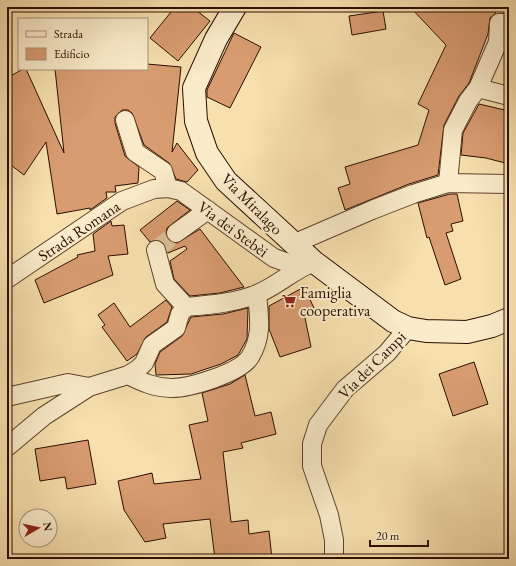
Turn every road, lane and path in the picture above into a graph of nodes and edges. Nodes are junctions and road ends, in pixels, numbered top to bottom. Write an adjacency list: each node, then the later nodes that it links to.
1 (235, 7): 11 (street, Via Miralago)
2 (509, 23): 3 (street)
3 (478, 88): 4 (street); 6 (street)
4 (509, 96)
5 (125, 120): 8 (street)
6 (448, 183): 7 (street); 11 (street)
7 (509, 184)
8 (160, 188): 9 (street, Via dei Stebèi); 13 (street, Strada Romana)
9 (208, 210): 10 (street); 15 (street, Via dei Stebèi)
10 (176, 233)
11 (293, 244): 15 (street, Via Miralago)
12 (156, 250): 18 (street)
13 (48, 253): 14 (street); 16 (street, Strada Romana)
14 (7, 265)
15 (307, 265): 17 (street); 20 (street, Via Miralago)
16 (7, 279)
17 (257, 294): 18 (street); 21 (street)
18 (186, 308): 21 (street)
19 (509, 319): 20 (street)
20 (408, 328): 25 (street, Via dei Campi)
21 (128, 375): 22 (street)
22 (89, 387): 23 (street); 24 (street)
23 (7, 397)
24 (7, 447)
25 (334, 559)

